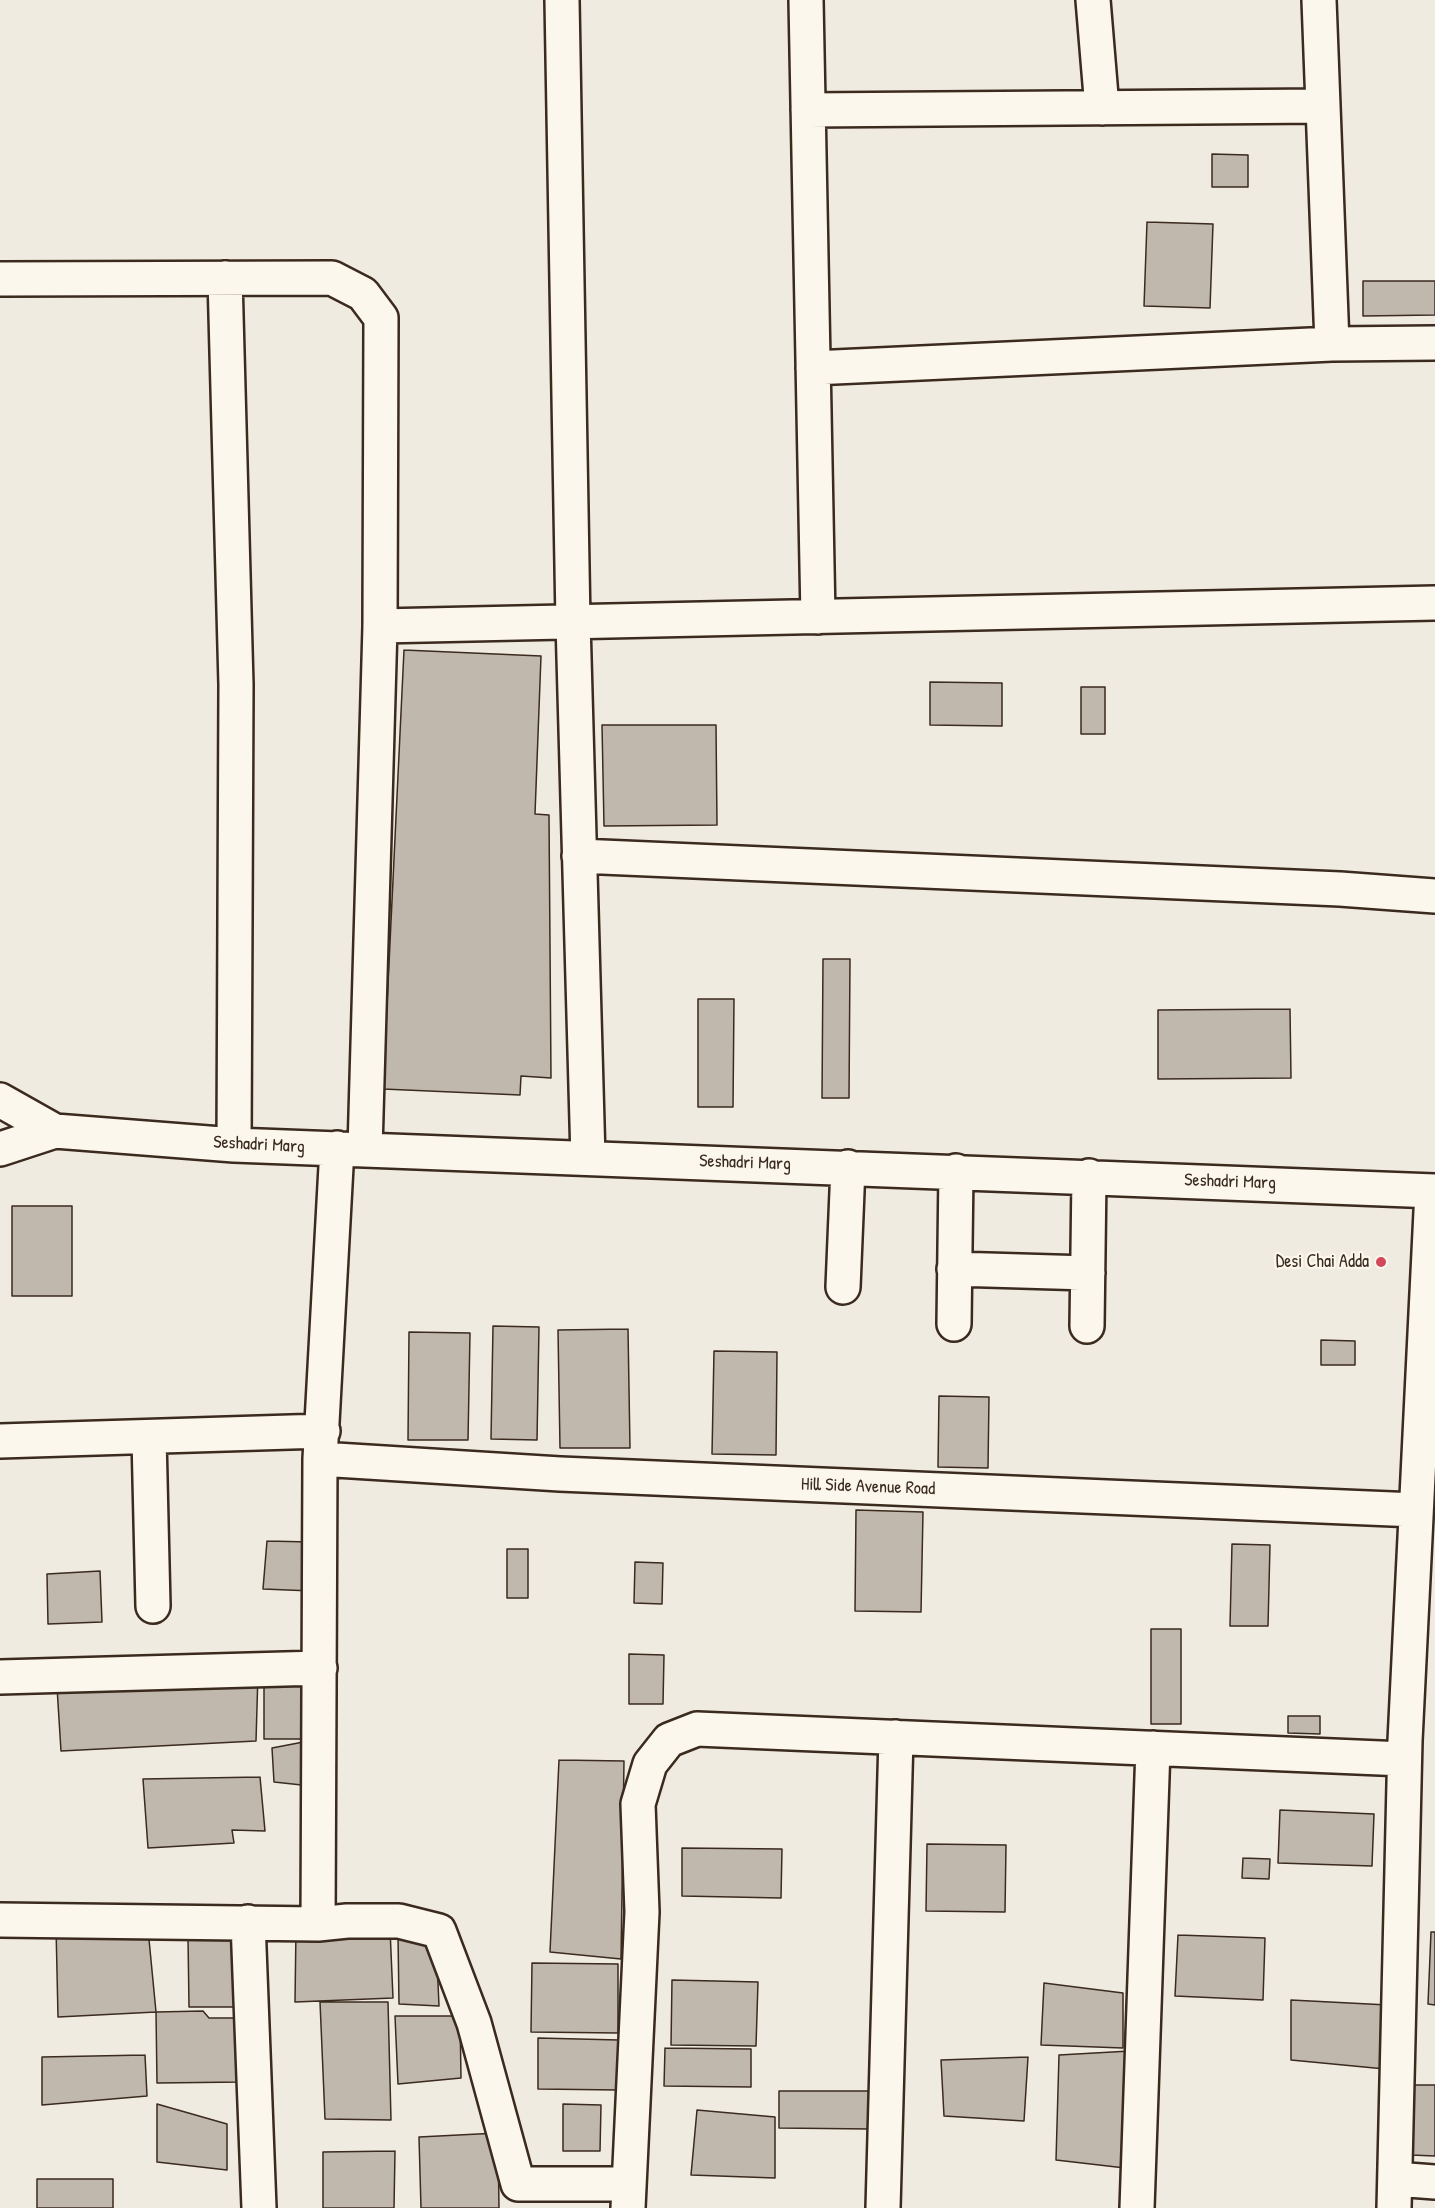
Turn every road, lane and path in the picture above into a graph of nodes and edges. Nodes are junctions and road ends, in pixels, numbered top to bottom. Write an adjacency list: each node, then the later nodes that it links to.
1 (562, 0): 15 (street)
2 (806, 0): 7 (street)
3 (1093, 0): 6 (street)
4 (1319, 0): 5 (street)
5 (1323, 106): 6 (street); 11 (street)
6 (1102, 108): 7 (street)
7 (808, 110): 12 (street)
8 (225, 278): 9 (street); 16 (street); 21 (street)
9 (0, 279)
10 (1435, 343): 11 (street)
11 (1332, 344): 12 (street)
12 (813, 368): 14 (street)
13 (1435, 603): 14 (street)
14 (818, 617): 15 (street)
15 (573, 622): 16 (street); 17 (street)
16 (380, 626): 23 (street)
17 (579, 856): 18 (street); 24 (street)
18 (1435, 896)
19 (0, 1100): 20 (street, Seshadri Marg)
20 (55, 1131): 21 (street, Seshadri Marg); 22 (street, Seshadri Marg)
21 (234, 1145): 23 (street, Seshadri Marg)
22 (0, 1149)
23 (351, 1149): 24 (street, Seshadri Marg); 36 (street)
24 (588, 1158): 25 (street, Seshadri Marg)
25 (848, 1167): 26 (street, Seshadri Marg); 31 (street)
26 (956, 1171): 27 (street, Seshadri Marg); 29 (street)
27 (1089, 1176): 28 (street, Seshadri Marg); 30 (street)
28 (1434, 1191): 37 (street)
29 (954, 1269): 30 (street); 32 (street)
30 (1088, 1273): 33 (street)
31 (843, 1287)
32 (954, 1324)
33 (1087, 1326)
34 (149, 1437): 35 (street, Hill Side Avenue Road); 36 (street, Hill Side Avenue Road); 38 (street)
35 (0, 1442)
36 (322, 1445): 37 (street, Hill Side Avenue Road); 39 (street)
37 (1416, 1510): 43 (street)
38 (153, 1606)
39 (320, 1668): 40 (street); 46 (street)
40 (0, 1677)
41 (896, 1737): 42 (street); 50 (street); 52 (street)
42 (1152, 1748): 43 (street); 53 (street)
43 (1404, 1759): 48 (street)
44 (0, 1920): 45 (street)
45 (249, 1922): 46 (street); 51 (street)
46 (318, 1924): 49 (street)
47 (1435, 2182): 48 (street)
48 (1394, 2194)
49 (518, 2196): 50 (street)
50 (629, 2196)
51 (259, 2208)
52 (884, 2208)
53 (1137, 2208)

